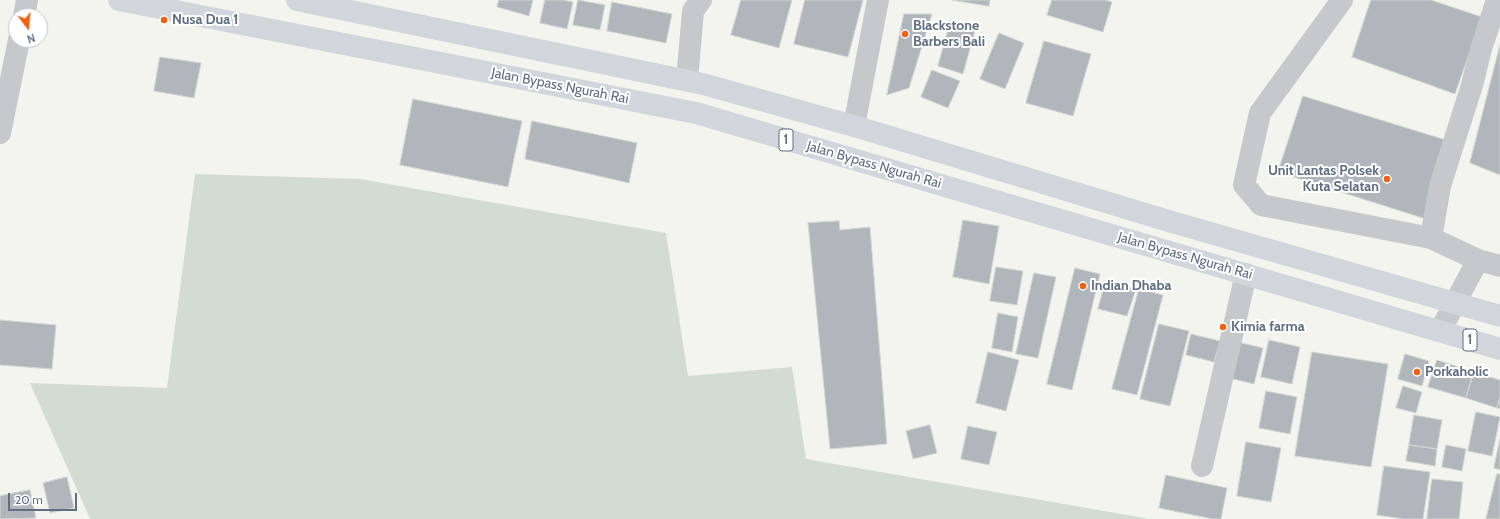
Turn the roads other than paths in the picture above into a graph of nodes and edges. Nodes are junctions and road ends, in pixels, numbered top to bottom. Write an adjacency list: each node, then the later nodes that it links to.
1 (119, 0): 9 (highway, Jalan Bypass Ngurah Rai / 1)
2 (297, 0): 7 (highway, Jalan Bypass Ngurah Rai / 1)
3 (878, 0): 11 (street)
4 (1342, 0): 13 (street)
5 (1497, 0): 13 (street)
6 (693, 4): 10 (street)
7 (374, 16): 9 (highway); 10 (highway, Jalan Bypass Ngurah Rai / 1)
8 (17, 48): 12 (street)
9 (371, 49): 16 (highway, Jalan Bypass Ngurah Rai / 1)
10 (687, 80): 11 (highway, Jalan Bypass Ngurah Rai / 1)
11 (854, 126): 17 (highway, Jalan Bypass Ngurah Rai / 1)
12 (0, 133)
13 (1431, 238): 14 (street)
14 (1478, 260): 15 (street); 17 (street)
15 (1500, 266)
16 (1246, 274): 19 (highway, Jalan Bypass Ngurah Rai / 1); 21 (street)
17 (1454, 303): 18 (highway, Jalan Bypass Ngurah Rai / 1); 19 (street)
18 (1500, 316)
19 (1440, 331): 20 (highway, Jalan Bypass Ngurah Rai / 1)
20 (1500, 349)
21 (1202, 466)

